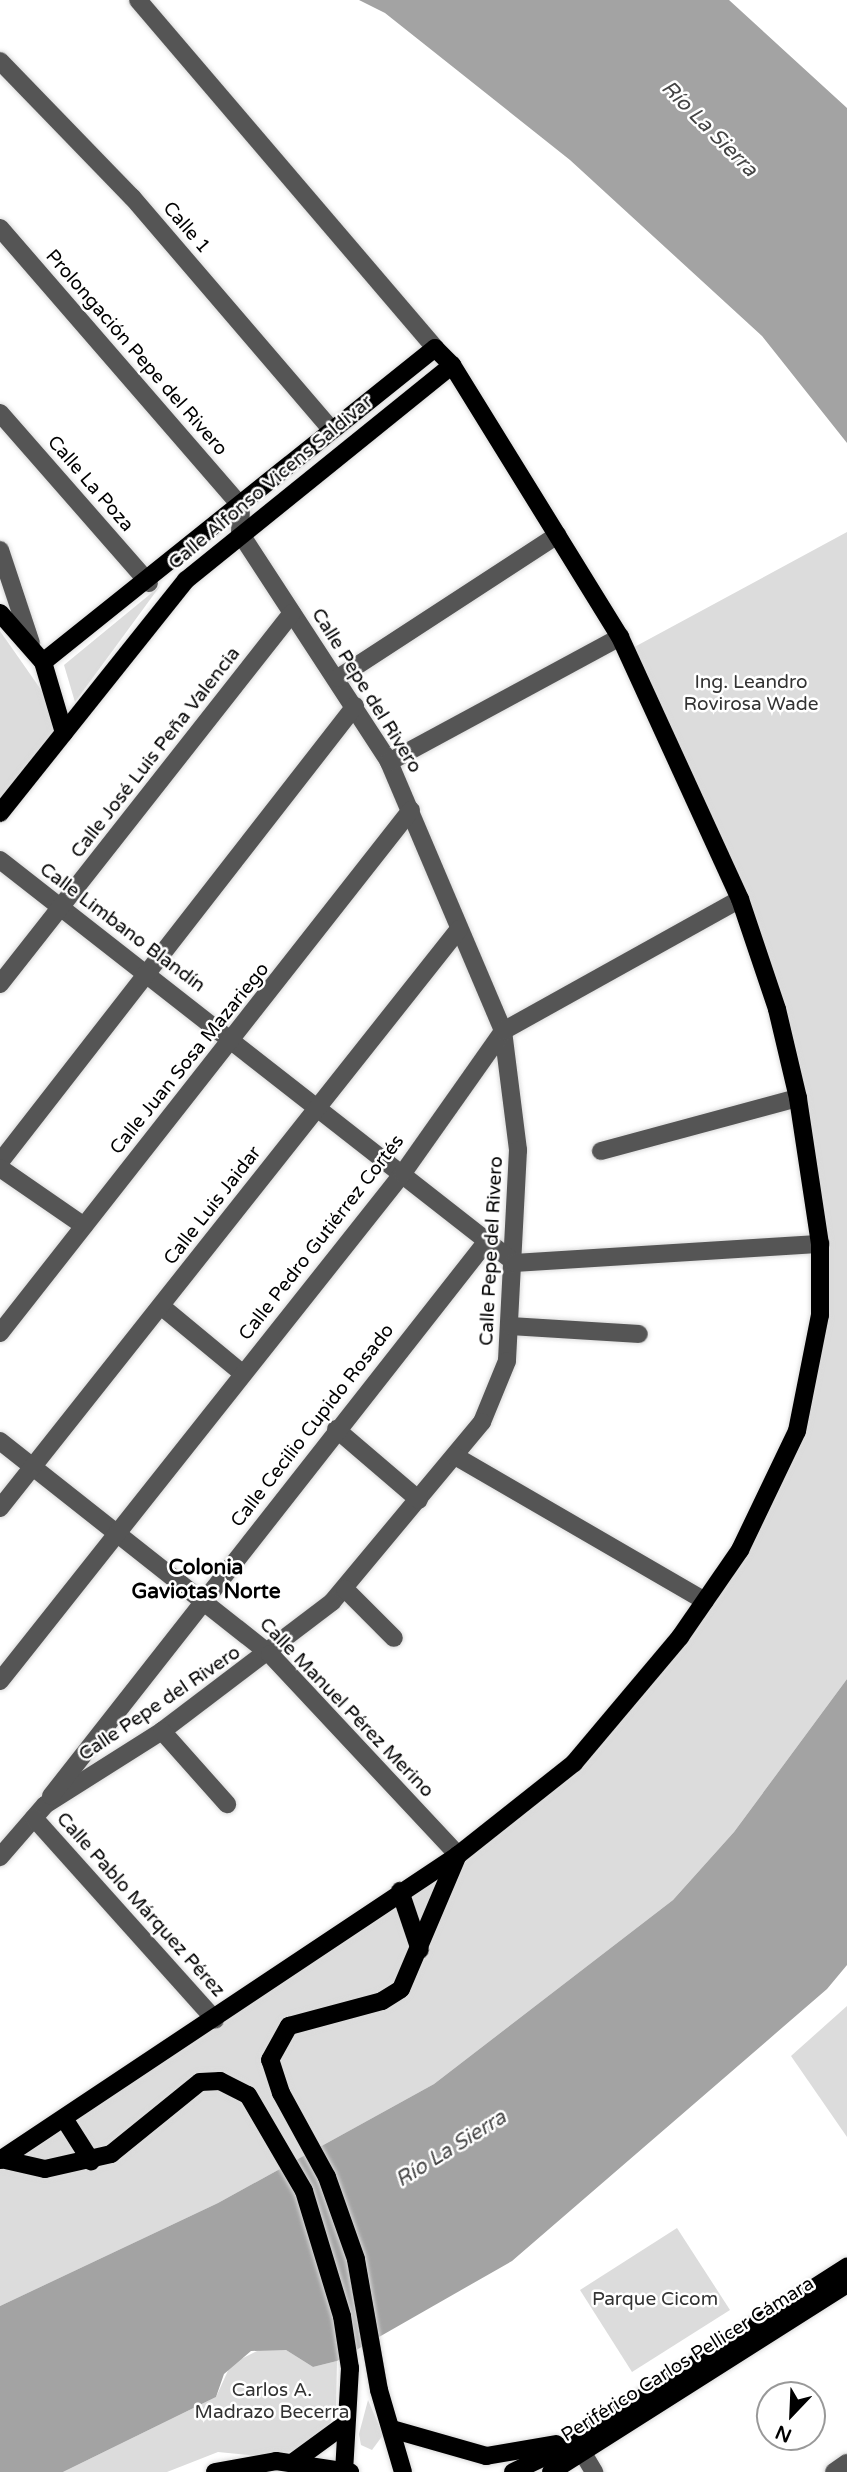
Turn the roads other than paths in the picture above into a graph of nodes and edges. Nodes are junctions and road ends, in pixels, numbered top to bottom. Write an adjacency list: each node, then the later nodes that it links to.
1 (138, 0): 4 (street)
2 (0, 61): 7 (street, Calle 1)
3 (0, 228): 8 (street, Prolongación Pepe del Rivero)
4 (435, 348): 5 (main road); 7 (main road)
5 (452, 365): 9 (main road, Calle Alfonso Vicens Saldivar); 10 (main road)
6 (0, 413): 12 (street, Calle La Poza)
7 (332, 430): 8 (main road)
8 (241, 506): 9 (street); 12 (main road)
9 (240, 533): 14 (street, Calle Pepe del Rivero); 20 (main road, Calle Alfonso Vicens Saldivar)
10 (557, 535): 15 (main road); 18 (street)
11 (0, 550): 16 (street)
12 (149, 583): 17 (main road)
13 (0, 613): 16 (main road)
14 (292, 613): 18 (street, Calle Pepe del Rivero); 26 (street, Calle José Luis Peña Valencia)
15 (620, 637): 21 (street); 25 (main road)
16 (31, 643): 17 (main road)
17 (43, 662): 20 (main road)
18 (338, 678): 19 (street, Calle Pepe del Rivero)
19 (355, 706): 21 (street, Calle Pepe del Rivero); 28 (street)
20 (64, 733): 23 (main road, Calle Alfonso Vicens Saldivar)
21 (389, 762): 22 (street, Calle Pepe del Rivero)
22 (411, 810): 27 (street, Calle Pepe del Rivero); 31 (street, Calle Juan Sosa Mazariego)
23 (0, 813)
24 (0, 860): 26 (street, Calle Limbano Blandín)
25 (740, 899): 30 (street, Calle Pedro Gutiérrez Cortés); 32 (main road)
26 (61, 908): 28 (street, Calle Limbano Blandín); 29 (street, Calle José Luis Peña Valencia)
27 (459, 929): 30 (street, Calle Pepe del Rivero); 33 (street, Calle Luis Jaidar)
28 (148, 972): 31 (street, Calle Limbano Blandín); 35 (street)
29 (0, 984)
30 (503, 1031): 37 (street, Calle Pedro Gutiérrez Cortés); 41 (street, Calle Pepe del Rivero)
31 (233, 1040): 33 (street, Calle Limbano Blandín); 38 (street, Calle Juan Sosa Mazariego)
32 (798, 1098): 34 (street); 40 (main road)
33 (319, 1105): 37 (street, Calle Limbano Blandín); 42 (street, Calle Luis Jaidar)
34 (601, 1151)
35 (0, 1161)
36 (0, 1168): 38 (street)
37 (403, 1173): 39 (street, Calle Limbano Blandín); 46 (street, Calle Pedro Gutiérrez Cortés)
38 (83, 1226): 44 (street, Calle Juan Sosa Mazariego)
39 (487, 1241): 41 (street, Calle Limbano Blandín); 47 (street, Calle Cecilio Cupido Rosado)
40 (820, 1244): 41 (street); 56 (main road)
41 (515, 1264): 43 (street, Calle Pepe del Rivero)
42 (160, 1306): 46 (street); 50 (street, Calle Luis Jaidar)
43 (511, 1326): 45 (street); 49 (street, Calle Pepe del Rivero)
44 (0, 1333)
45 (639, 1334)
46 (242, 1373): 53 (street, Calle Pedro Gutiérrez Cortés)
47 (336, 1429): 51 (street); 55 (street, Calle Cecilio Cupido Rosado)
48 (0, 1441): 50 (street, Calle Manuel Pérez Merino)
49 (455, 1456): 51 (street, Calle Pepe del Rivero); 56 (street)
50 (33, 1466): 52 (street, Calle Luis Jaidar); 53 (street, Calle Manuel Pérez Merino)
51 (419, 1500): 54 (street, Calle Pepe del Rivero)
52 (0, 1508)
53 (118, 1533): 55 (street, Calle Manuel Pérez Merino); 59 (street, Calle Pedro Gutiérrez Cortés)
54 (345, 1589): 57 (street); 58 (street, Calle Pepe del Rivero)
55 (205, 1599): 58 (street, Calle Manuel Pérez Merino); 62 (street, Calle Cecilio Cupido Rosado)
56 (705, 1601): 63 (main road)
57 (394, 1638)
58 (270, 1654): 60 (street, Calle Pepe del Rivero); 63 (street, Calle Manuel Pérez Merino)
59 (0, 1681)
60 (162, 1731): 61 (street); 62 (street, Calle Pepe del Rivero)
61 (227, 1804)
62 (40, 1812): 64 (street, Calle Pepe del Rivero); 67 (street, Calle Pablo Márquez Pérez)
63 (458, 1854): 65 (main road); 66 (main road)
64 (0, 1857)
65 (400, 1891): 66 (main road); 67 (main road)
66 (420, 1950): 75 (main road)
67 (215, 2020): 68 (main road)
68 (65, 2120): 69 (main road); 70 (main road)
69 (0, 2159): 70 (main road)
70 (91, 2161): 74 (main road)
71 (847, 2266): 73 (main road, Periférico Carlos Pellicer Cámara)
72 (847, 2284): 76 (main road, Periférico Carlos Pellicer Cámara)
73 (606, 2420): 75 (main road); 83 (main road, Periférico Carlos Pellicer Cámara)
74 (344, 2425): 77 (main road); 80 (main road)
75 (395, 2430): 82 (main road)
76 (581, 2450): 84 (main road, Periférico Carlos Pellicer Cámara); 85 (street)
77 (292, 2463): 79 (main road); 80 (main road)
78 (847, 2463): 86 (street)
79 (215, 2472)
80 (344, 2472): 81 (main road)
81 (350, 2472)
82 (403, 2472)
83 (513, 2472)
84 (551, 2472)
85 (594, 2472)
86 (834, 2472)

